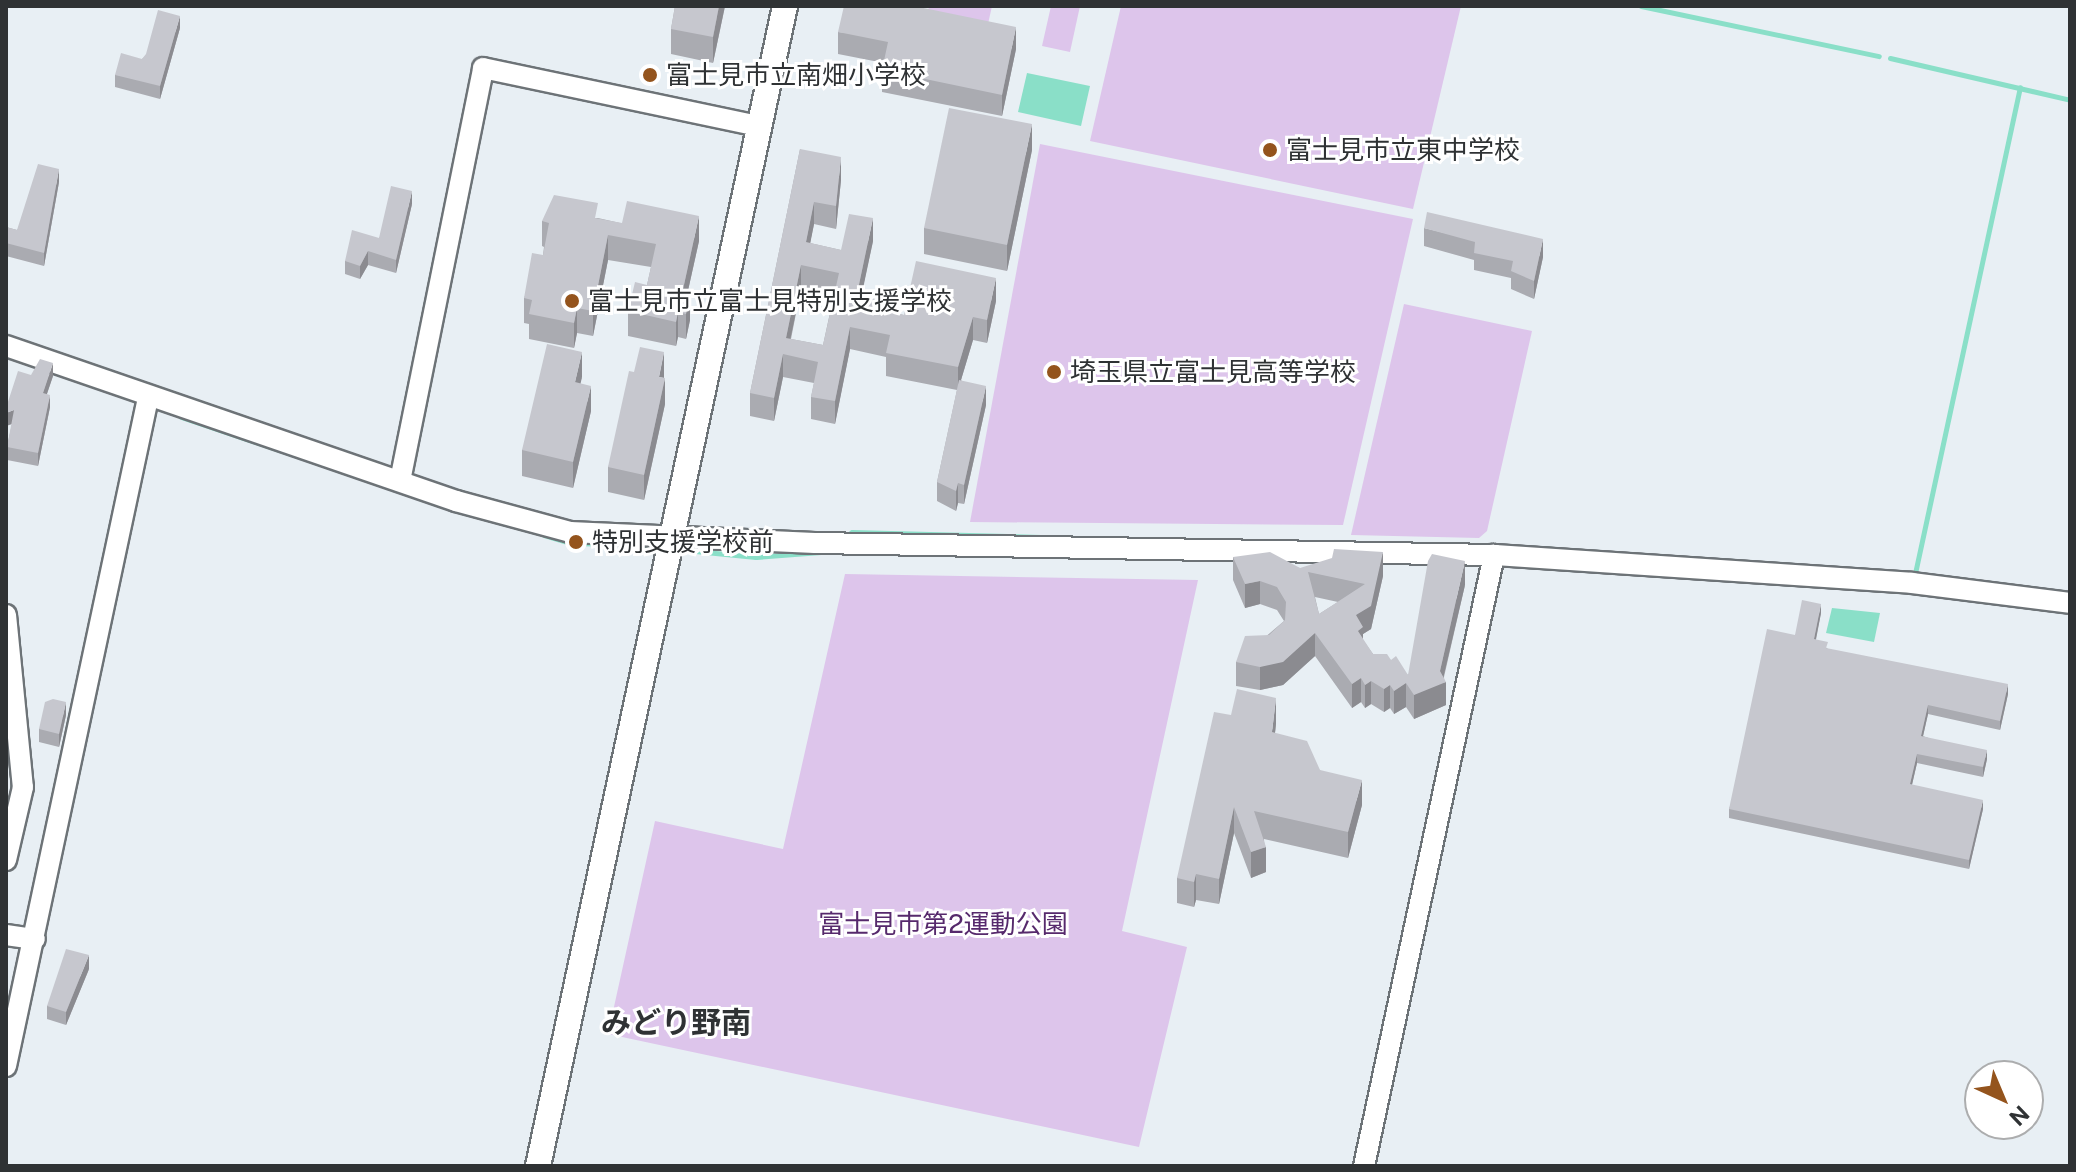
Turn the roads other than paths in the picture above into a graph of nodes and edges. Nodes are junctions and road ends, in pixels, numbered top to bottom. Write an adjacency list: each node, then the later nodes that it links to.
1 (785, 6): 2 (street)
2 (758, 126): 5 (street); 6 (street)
3 (6, 346): 4 (street)
4 (148, 398): 5 (street); 13 (street)
5 (400, 481): 6 (street)
6 (672, 536): 7 (street); 15 (street)
7 (1494, 555): 8 (street); 16 (street)
8 (2070, 603)
9 (6, 615): 10 (street)
10 (12, 689): 11 (street)
11 (6, 860)
12 (6, 935): 13 (street)
13 (35, 939): 14 (street)
14 (6, 1066)
15 (538, 1166)
16 (1364, 1166)

